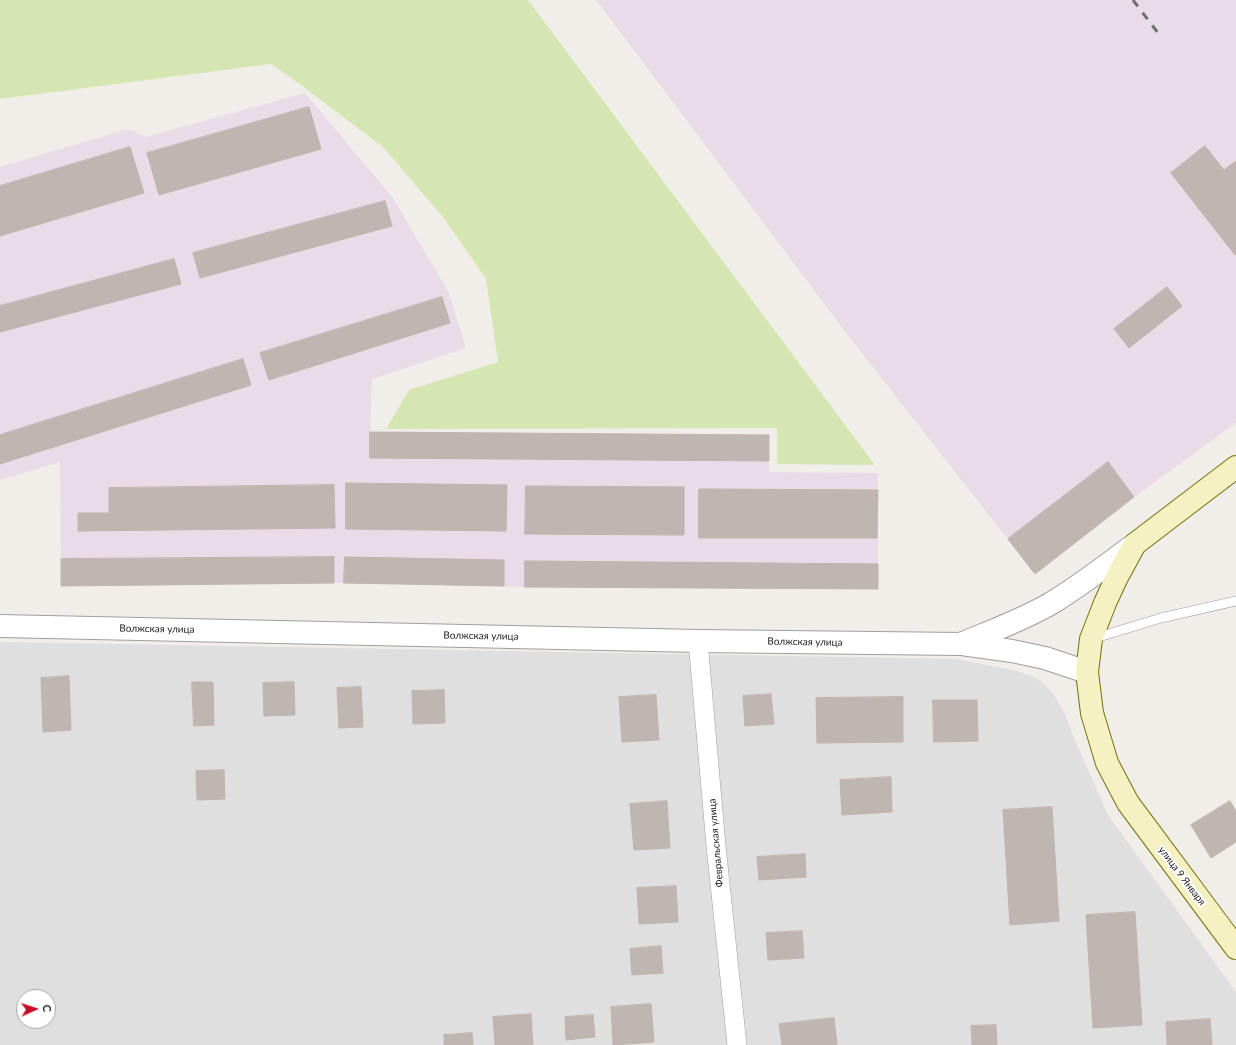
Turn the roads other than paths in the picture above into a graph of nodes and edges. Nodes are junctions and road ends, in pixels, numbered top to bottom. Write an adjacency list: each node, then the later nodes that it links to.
1 (1236, 467): 2 (main road)
2 (1135, 544): 5 (main road, улица 9 Января); 7 (street)
3 (1236, 600): 5 (lane)
4 (0, 626): 6 (street, Волжская улица)
5 (1091, 639): 8 (main road, улица 9 Января)
6 (698, 641): 7 (street, Волжская улица); 10 (street, Февральская улица)
7 (962, 644): 8 (street, Волжская улица)
8 (1087, 672): 9 (main road, улица 9 Января)
9 (1236, 948)
10 (737, 1045)

